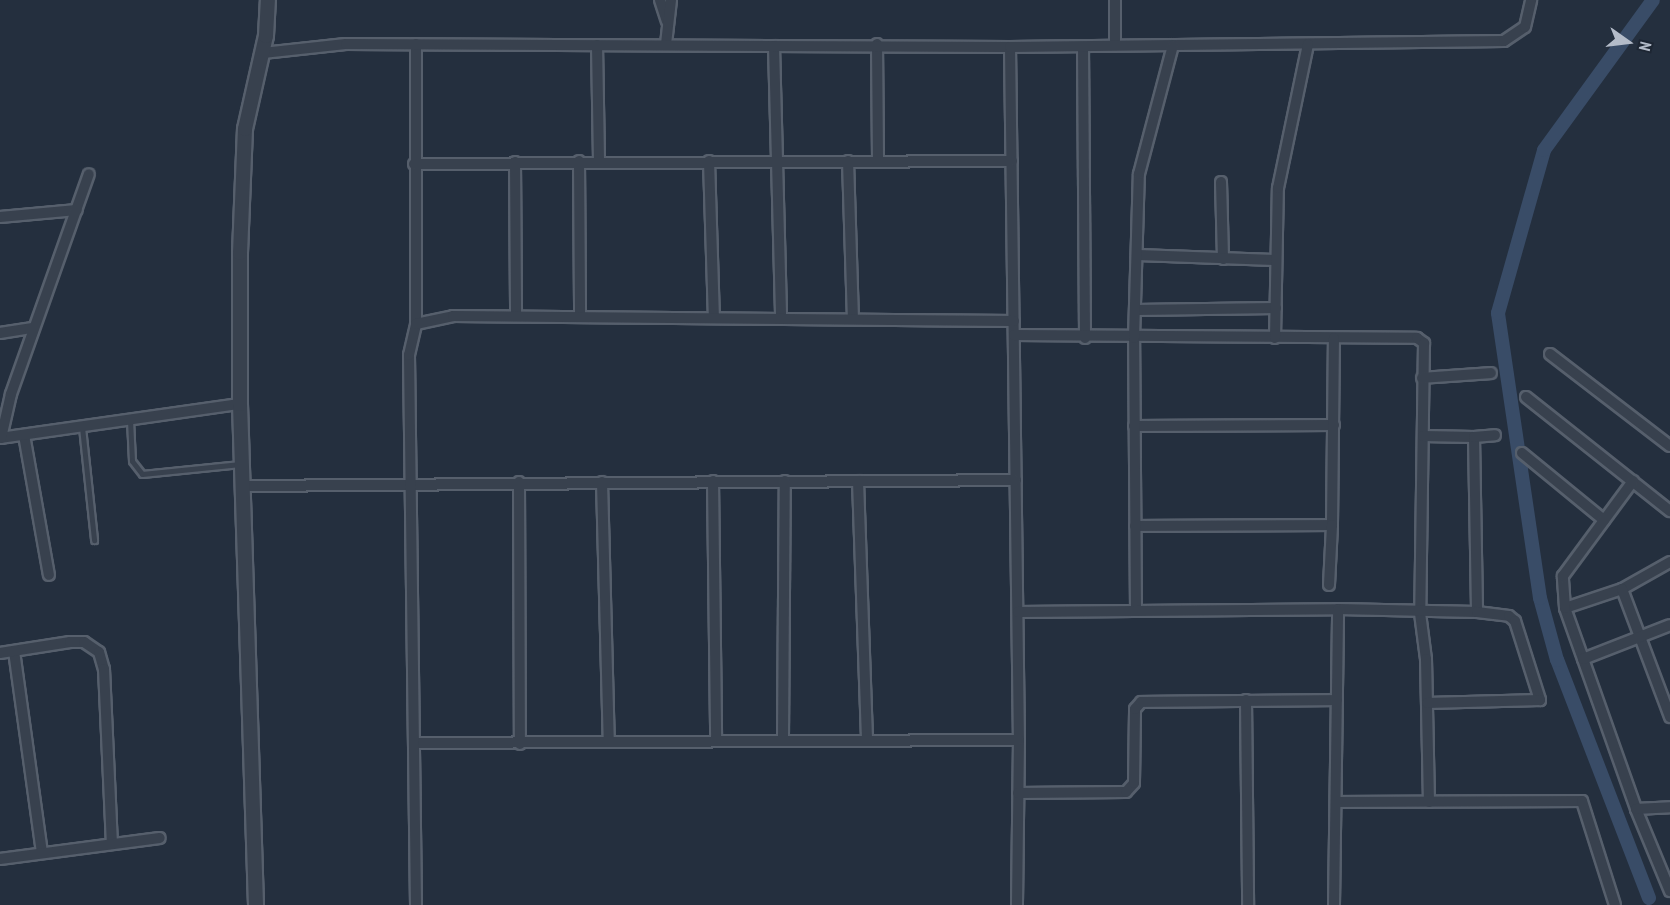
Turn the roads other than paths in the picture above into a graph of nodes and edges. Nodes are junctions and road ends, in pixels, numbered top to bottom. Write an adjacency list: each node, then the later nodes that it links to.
1 (268, 0): 17 (street)
2 (660, 0): 6 (street)
3 (671, 0): 6 (street)
4 (1115, 0): 12 (street)
5 (1531, 0): 10 (street)
6 (667, 21): 8 (street)
7 (416, 44): 11 (street); 17 (street); 26 (street)
8 (666, 44): 11 (street); 14 (street)
9 (877, 44): 14 (street); 15 (street); 20 (street)
10 (1308, 44): 13 (street); 33 (street)
11 (597, 45): 24 (street)
12 (1115, 45): 13 (street); 16 (street)
13 (1173, 45): 31 (street)
14 (774, 46): 25 (street)
15 (1011, 47): 16 (street); 21 (street)
16 (1083, 47): 46 (street)
17 (263, 53): 54 (street)
18 (709, 161): 24 (street); 25 (street); 38 (street)
19 (848, 161): 20 (street); 25 (street); 40 (street)
20 (878, 161): 21 (street)
21 (1012, 161): 41 (street)
22 (515, 162): 23 (street); 26 (street); 36 (street)
23 (579, 162): 24 (street); 37 (street)
24 (599, 162)
25 (778, 162): 39 (street)
26 (414, 164): 42 (street)
27 (88, 174): 29 (street)
28 (1221, 182): 32 (street)
29 (77, 210): 30 (street); 43 (street)
30 (0, 217)
31 (1138, 255): 32 (street); 35 (street)
32 (1223, 259): 33 (street)
33 (1274, 260): 34 (street)
34 (1276, 308): 35 (street); 48 (street)
35 (1136, 310): 47 (street)
36 (516, 316): 37 (street); 42 (street)
37 (580, 316): 38 (street)
38 (714, 318): 39 (street)
39 (781, 318): 40 (street)
40 (853, 319): 41 (street)
41 (1014, 321): 45 (street)
42 (416, 324): 74 (street)
43 (33, 328): 44 (street); 63 (street)
44 (0, 333)
45 (1014, 336): 46 (street); 67 (street)
46 (1085, 338): 47 (street)
47 (1134, 338): 48 (street); 57 (street)
48 (1275, 338): 49 (street)
49 (1334, 338): 52 (street); 56 (street)
50 (1550, 354): 64 (street)
51 (1491, 373): 52 (street)
52 (1422, 378): 61 (street)
53 (1526, 397): 71 (street)
54 (240, 404): 55 (street); 66 (street)
55 (130, 420): 58 (street); 66 (lane)
56 (1334, 425): 57 (street); 78 (street)
57 (1134, 426): 79 (street)
58 (82, 427): 59 (street); 80 (lane)
59 (24, 435): 63 (street); 82 (street)
60 (1495, 435): 62 (street)
61 (1423, 436): 62 (street); 90 (street)
62 (1474, 437): 89 (street)
63 (1, 438)
64 (1670, 446)
65 (1522, 453): 77 (street)
66 (242, 464): 75 (street)
67 (1016, 480): 70 (street); 88 (street)
68 (713, 481): 69 (street); 73 (street); 102 (street)
69 (784, 481): 70 (street); 100 (street)
70 (858, 481): 101 (street)
71 (1633, 481): 76 (street); 77 (street)
72 (519, 482): 73 (street); 74 (street); 106 (street)
73 (602, 482): 104 (street)
74 (409, 483): 75 (street); 105 (street)
75 (242, 486): 117 (street)
76 (1670, 511)
77 (1604, 520): 85 (street)
78 (1332, 525): 79 (street); 83 (street)
79 (1135, 526): 87 (street)
80 (94, 540)
81 (1670, 562): 84 (street)
82 (49, 575)
83 (1329, 585)
84 (1622, 589): 85 (street); 92 (street)
85 (1565, 608): 95 (street)
86 (1338, 609): 87 (street); 90 (street); 97 (street)
87 (1136, 611): 88 (street)
88 (1018, 612): 103 (street)
89 (1477, 612): 90 (street); 98 (street)
90 (1420, 613): 98 (street)
91 (1670, 625): 92 (street)
92 (1642, 636): 95 (street); 99 (street)
93 (14, 651): 94 (street); 113 (street); 114 (street)
94 (0, 653)
95 (1583, 659): 111 (street)
96 (1246, 700): 97 (street); 107 (street); 120 (street)
97 (1337, 700): 108 (street)
98 (1427, 702): 109 (street)
99 (1670, 717)
100 (783, 738): 101 (street); 102 (street)
101 (867, 739): 103 (street)
102 (716, 740): 104 (street)
103 (1019, 740): 107 (street)
104 (609, 742): 106 (street)
105 (416, 743): 106 (street); 118 (street)
106 (520, 744)
107 (1018, 793): 119 (street)
108 (1336, 802): 109 (street); 121 (street)
109 (1429, 802): 122 (street)
110 (1670, 807): 111 (street)
111 (1636, 809): 116 (street)
112 (160, 838): 113 (street)
113 (112, 842): 114 (street)
114 (42, 852): 115 (street)
115 (0, 859)
116 (1670, 891)
117 (256, 905)
118 (416, 905)
119 (1017, 905)
120 (1248, 905)
121 (1334, 905)
122 (1615, 905)

